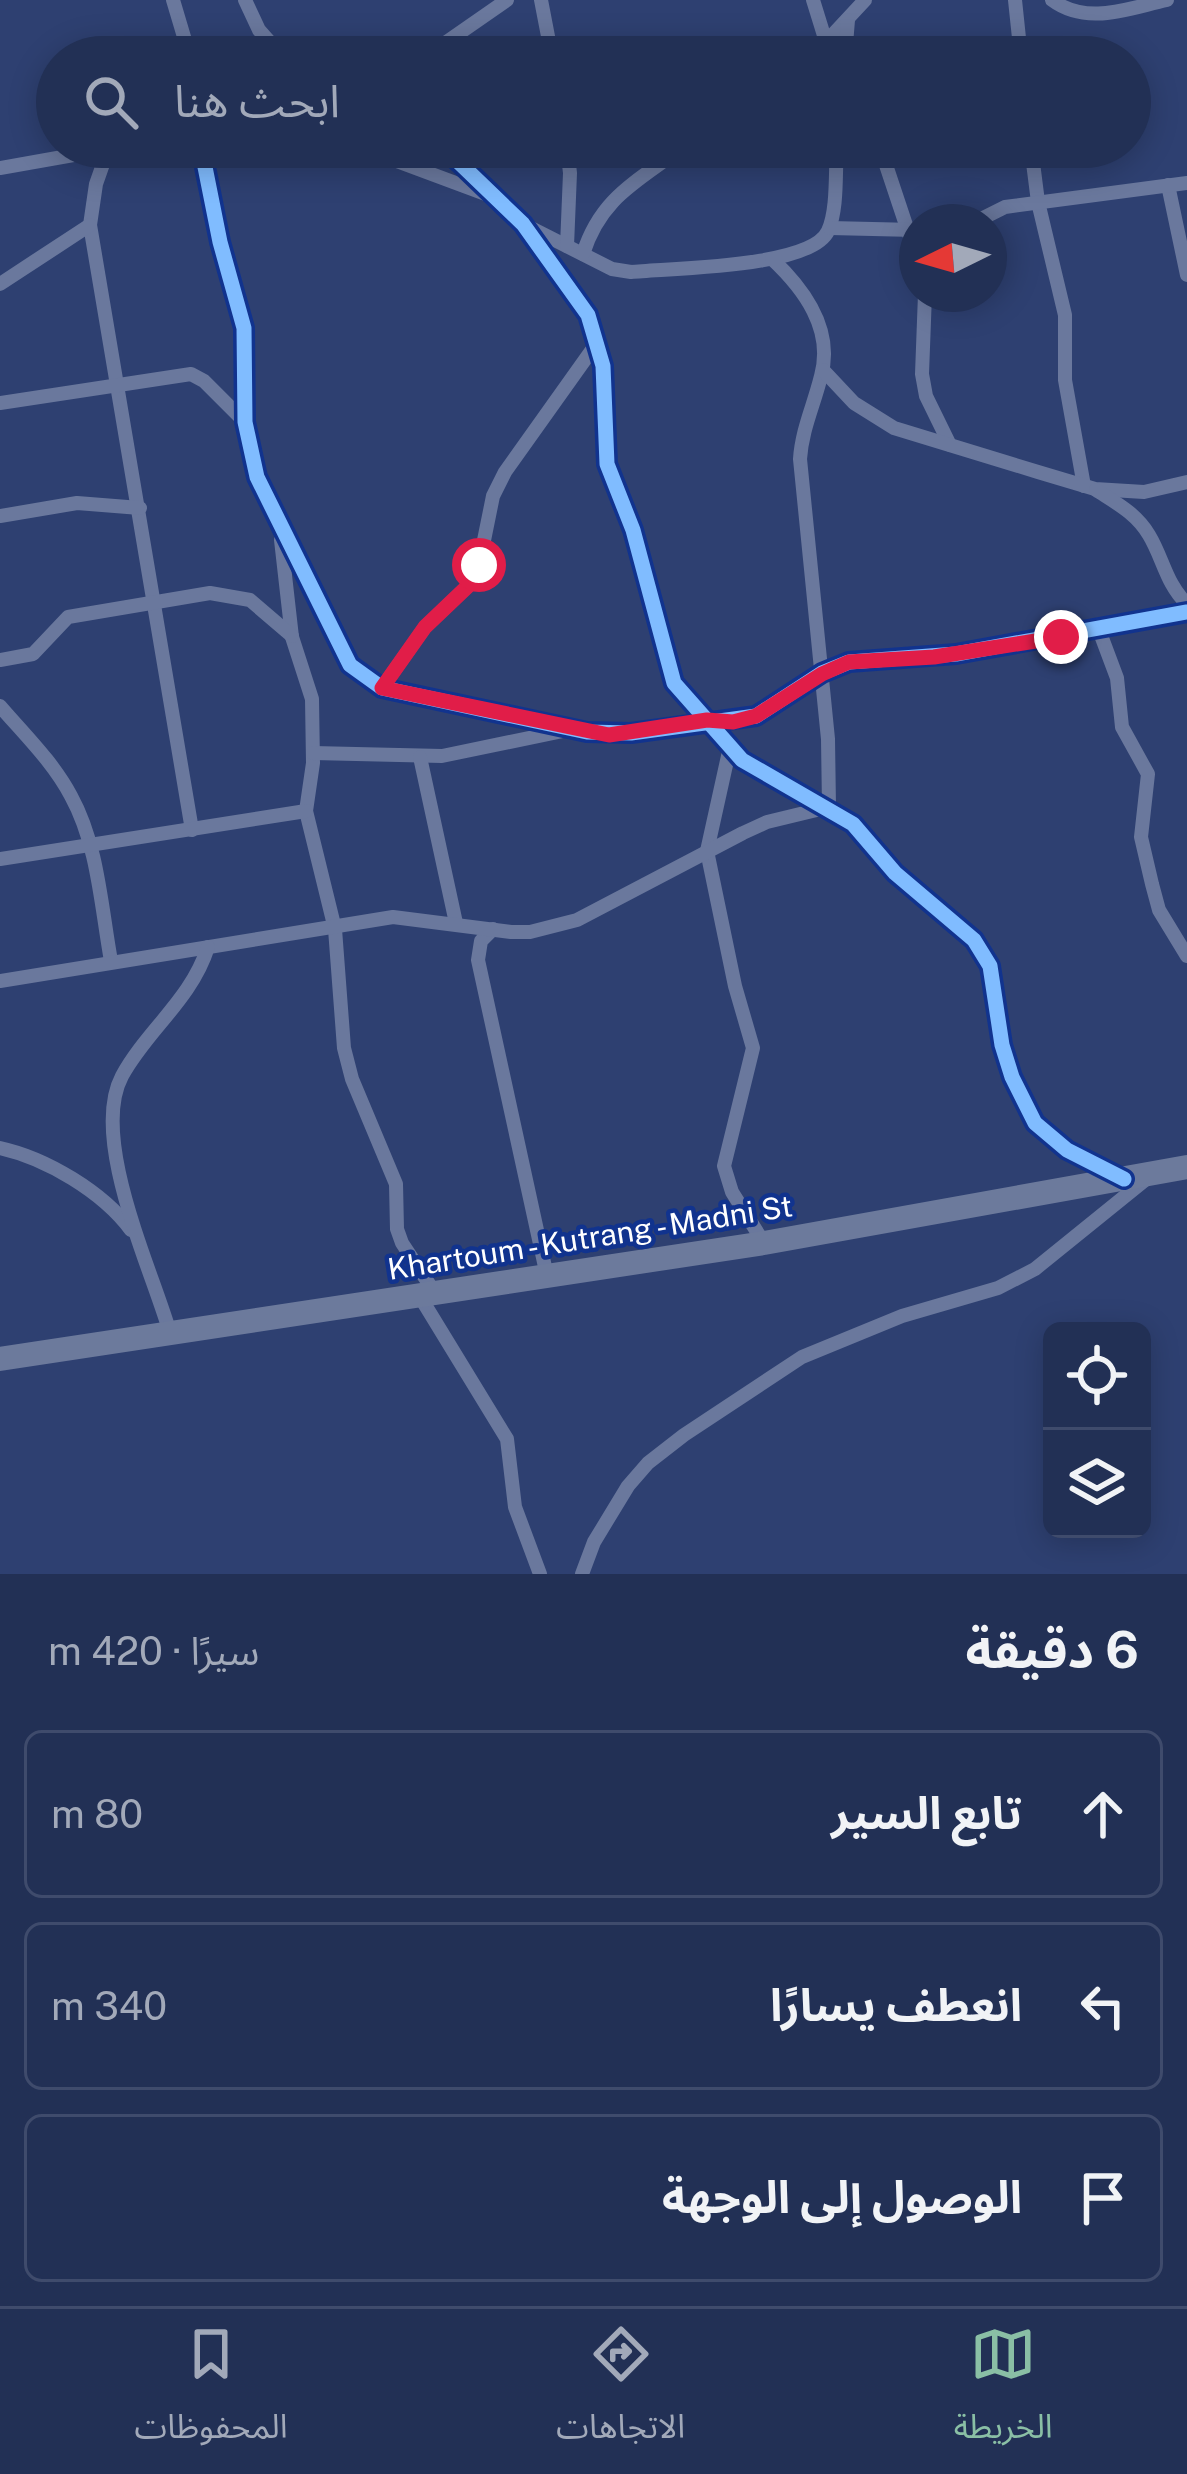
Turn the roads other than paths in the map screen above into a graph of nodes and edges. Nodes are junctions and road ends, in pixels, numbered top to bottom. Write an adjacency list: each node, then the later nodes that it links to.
1 (173, 0): 11 (street)
2 (245, 0): 12 (street)
3 (507, 0): 13 (street)
4 (542, 0): 14 (street)
5 (813, 0): 15 (street)
6 (865, 0): 10 (street)
7 (1015, 0): 18 (street)
8 (1052, 0): 9 (street)
9 (1168, 0)
10 (848, 20): 16 (street); 17 (street)
11 (184, 36)
12 (265, 36)
13 (455, 36)
14 (548, 36)
15 (824, 36)
16 (832, 36)
17 (848, 36)
18 (1019, 36)
19 (36, 162): 20 (street)
20 (0, 168)
21 (103, 168): 37 (street)
22 (205, 168): 50 (street)
23 (416, 168): 32 (street)
24 (464, 168): 32 (street)
25 (569, 168): 40 (street)
26 (655, 168): 41 (street)
27 (835, 168): 38 (street)
28 (888, 168): 34 (street)
29 (1034, 168): 33 (street)
30 (1187, 183): 31 (street)
31 (1168, 185): 33 (street); 43 (street)
32 (493, 196): 36 (street)
33 (1038, 202): 35 (street); 53 (street)
34 (902, 204)
35 (1007, 208)
36 (523, 224): 40 (street); 46 (street)
37 (90, 225): 44 (street); 48 (street)
38 (830, 228): 39 (street); 42 (street)
39 (899, 230)
40 (567, 246): 41 (street)
41 (583, 254): 42 (street)
42 (772, 259): 47 (street)
43 (1187, 275)
44 (0, 284)
45 (924, 312): 51 (street)
46 (599, 340): 63 (street); 65 (street)
47 (823, 370): 51 (street); 62 (street)
48 (119, 382): 49 (street); 50 (street); 54 (street)
49 (0, 403)
50 (245, 422): 56 (street)
51 (950, 445): 53 (street)
52 (1187, 482): 53 (street)
53 (1089, 487): 58 (street)
54 (140, 508): 55 (street); 57 (street)
55 (0, 516)
56 (280, 529): 60 (street); 63 (street)
57 (155, 602): 60 (street); 61 (street); 72 (street)
58 (1187, 608): 59 (street)
59 (1100, 630): 62 (street); 80 (street)
60 (292, 637): 68 (street)
61 (0, 660)
62 (822, 674): 65 (street); 70 (street)
63 (382, 688): 66 (street)
64 (0, 706): 73 (street)
65 (707, 720): 66 (street); 67 (street)
66 (572, 729): 69 (street)
67 (730, 746): 70 (street); 74 (street)
68 (313, 753): 69 (street); 71 (street)
69 (420, 757): 76 (street)
70 (829, 807): 74 (street); 86 (street)
71 (306, 811): 72 (street); 77 (street)
72 (192, 830): 73 (street)
73 (91, 847): 75 (street); 81 (street)
74 (707, 851): 78 (street); 88 (street)
75 (0, 860)
76 (456, 923): 77 (street); 78 (street)
77 (335, 929): 79 (street); 90 (street)
78 (493, 929): 89 (street)
79 (208, 947): 81 (street); 87 (street)
80 (1187, 956)
81 (111, 962): 82 (street)
82 (0, 981)
83 (0, 1148): 87 (street)
84 (1187, 1167): 85 (highway, Khartoum - Kutrang - Madni St)
85 (1155, 1173): 86 (highway, Khartoum - Kutrang - Madni St); 94 (street)
86 (1124, 1179): 88 (highway, Khartoum - Kutrang - Madni St)
87 (137, 1239): 91 (street)
88 (764, 1243): 89 (highway, Khartoum - Kutrang - Madni St)
89 (547, 1276): 90 (highway, Khartoum - Kutrang - Madni St)
90 (427, 1294): 91 (highway, Khartoum - Kutrang - Madni St); 93 (street)
91 (170, 1334): 92 (highway, Khartoum - Kutrang - Madni St)
92 (0, 1359)
93 (540, 1574)
94 (582, 1574)

